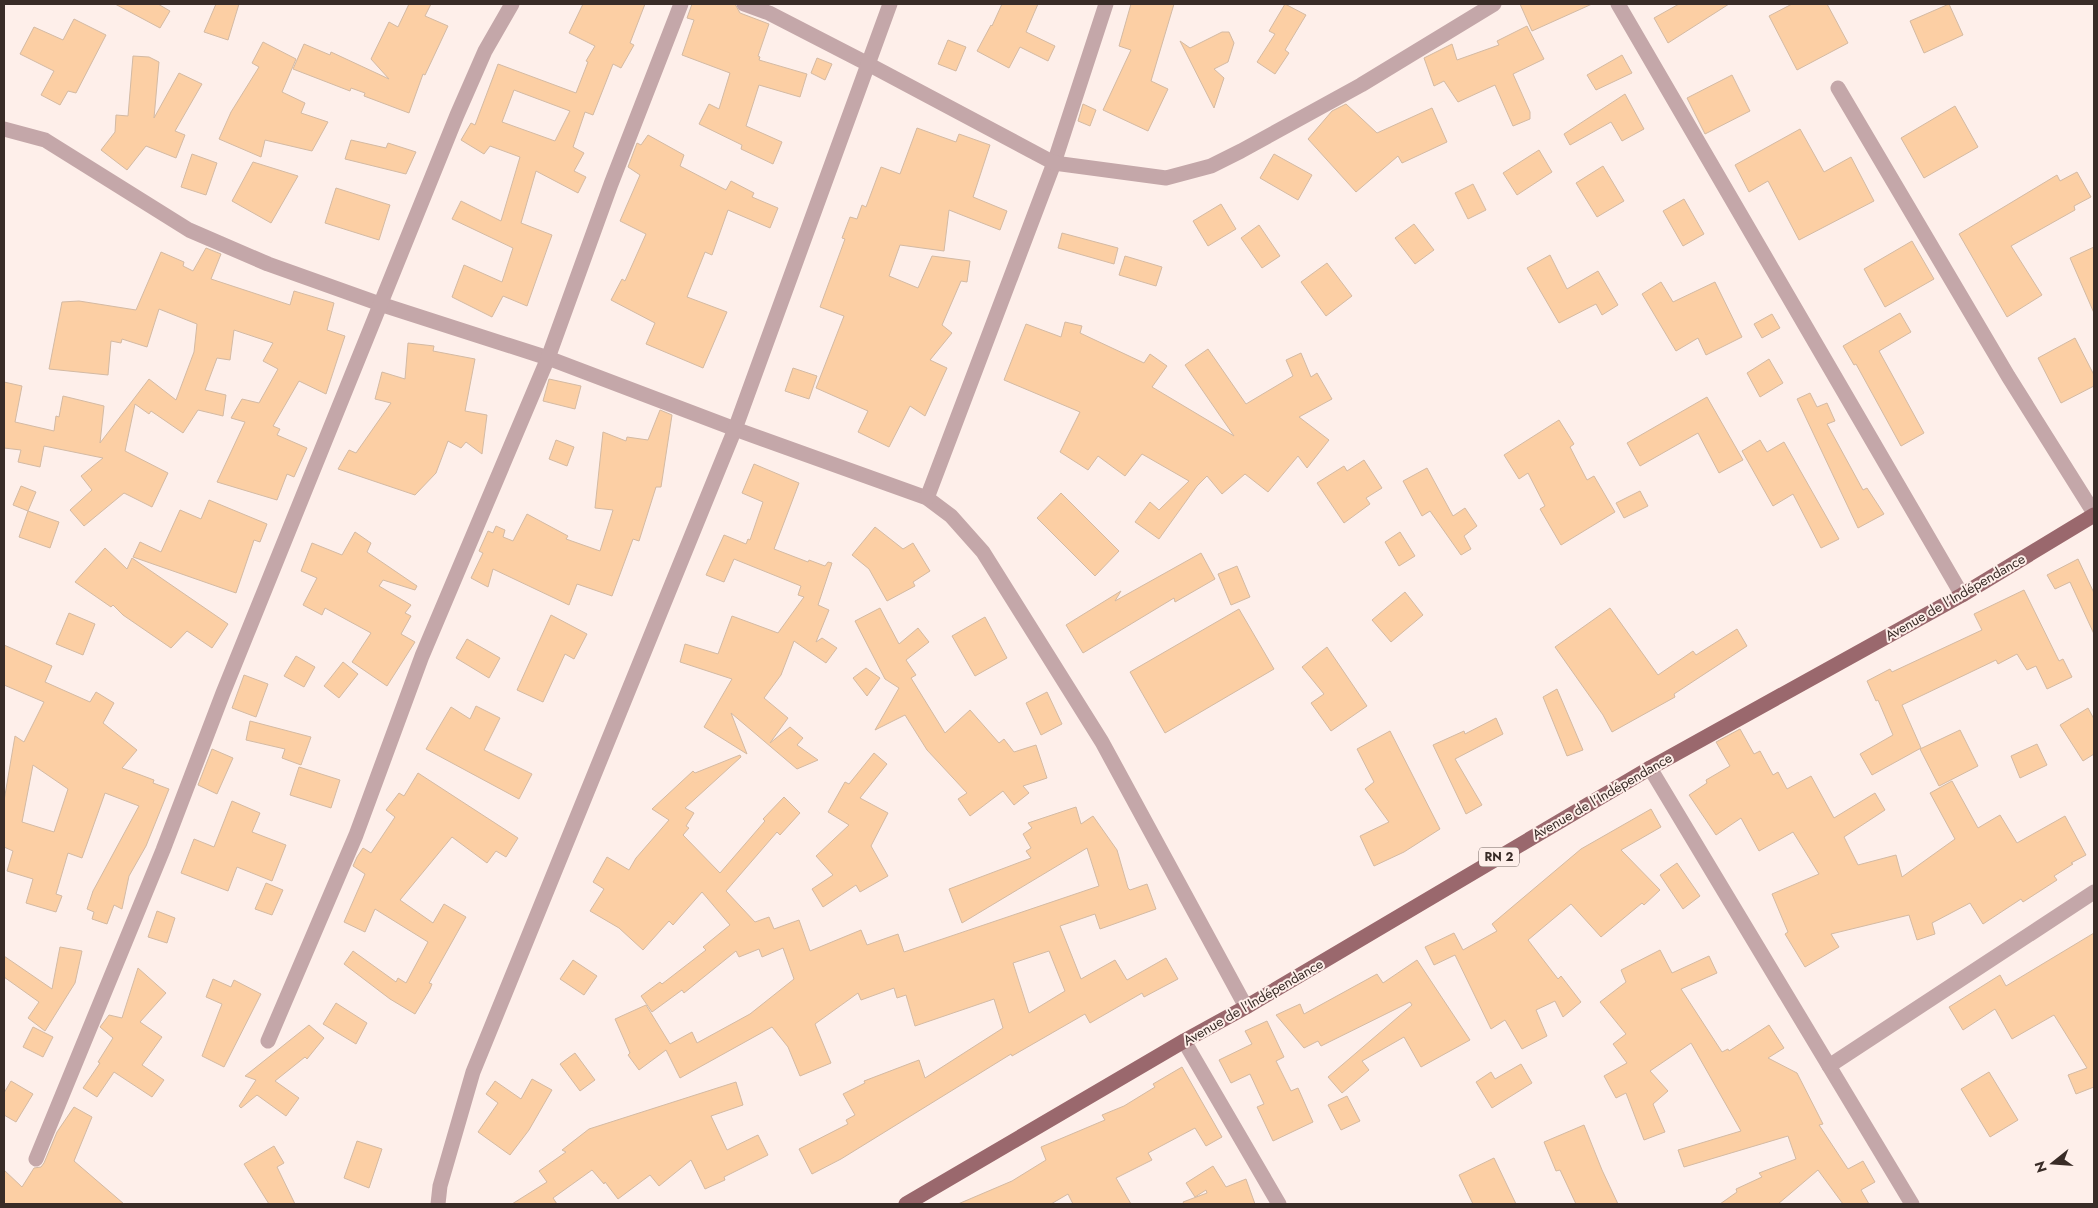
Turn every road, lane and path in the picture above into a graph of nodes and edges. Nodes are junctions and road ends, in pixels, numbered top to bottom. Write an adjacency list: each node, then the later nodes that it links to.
1 (512, 4): 12 (street)
2 (681, 4): 13 (street)
3 (744, 4): 8 (street)
4 (890, 4): 8 (street)
5 (1106, 4): 11 (street)
6 (1494, 4): 11 (street)
7 (1618, 4): 17 (street)
8 (868, 64): 11 (street); 14 (street)
9 (1838, 88): 16 (street)
10 (4, 129): 12 (street)
11 (1054, 163): 15 (street)
12 (380, 304): 13 (street); 24 (street)
13 (548, 358): 14 (street); 21 (street)
14 (735, 429): 15 (street); 25 (street)
15 (927, 498): 20 (street)
16 (2094, 514): 17 (main road, Avenue de l'Indépendance / RN 2)
17 (1962, 596): 18 (main road, Avenue de l'Indépendance / RN 2)
18 (1650, 768): 20 (main road, Avenue de l'Indépendance / RN 2); 23 (street)
19 (2094, 892): 23 (street)
20 (1246, 1007): 22 (main road, Avenue de l'Indépendance / RN 2)
21 (268, 1041)
22 (1184, 1041): 26 (main road, Avenue de l'Indépendance / RN 2); 27 (street)
23 (1829, 1066): 28 (street)
24 (36, 1160)
25 (438, 1204)
26 (906, 1204)
27 (1279, 1204)
28 (1912, 1204)

